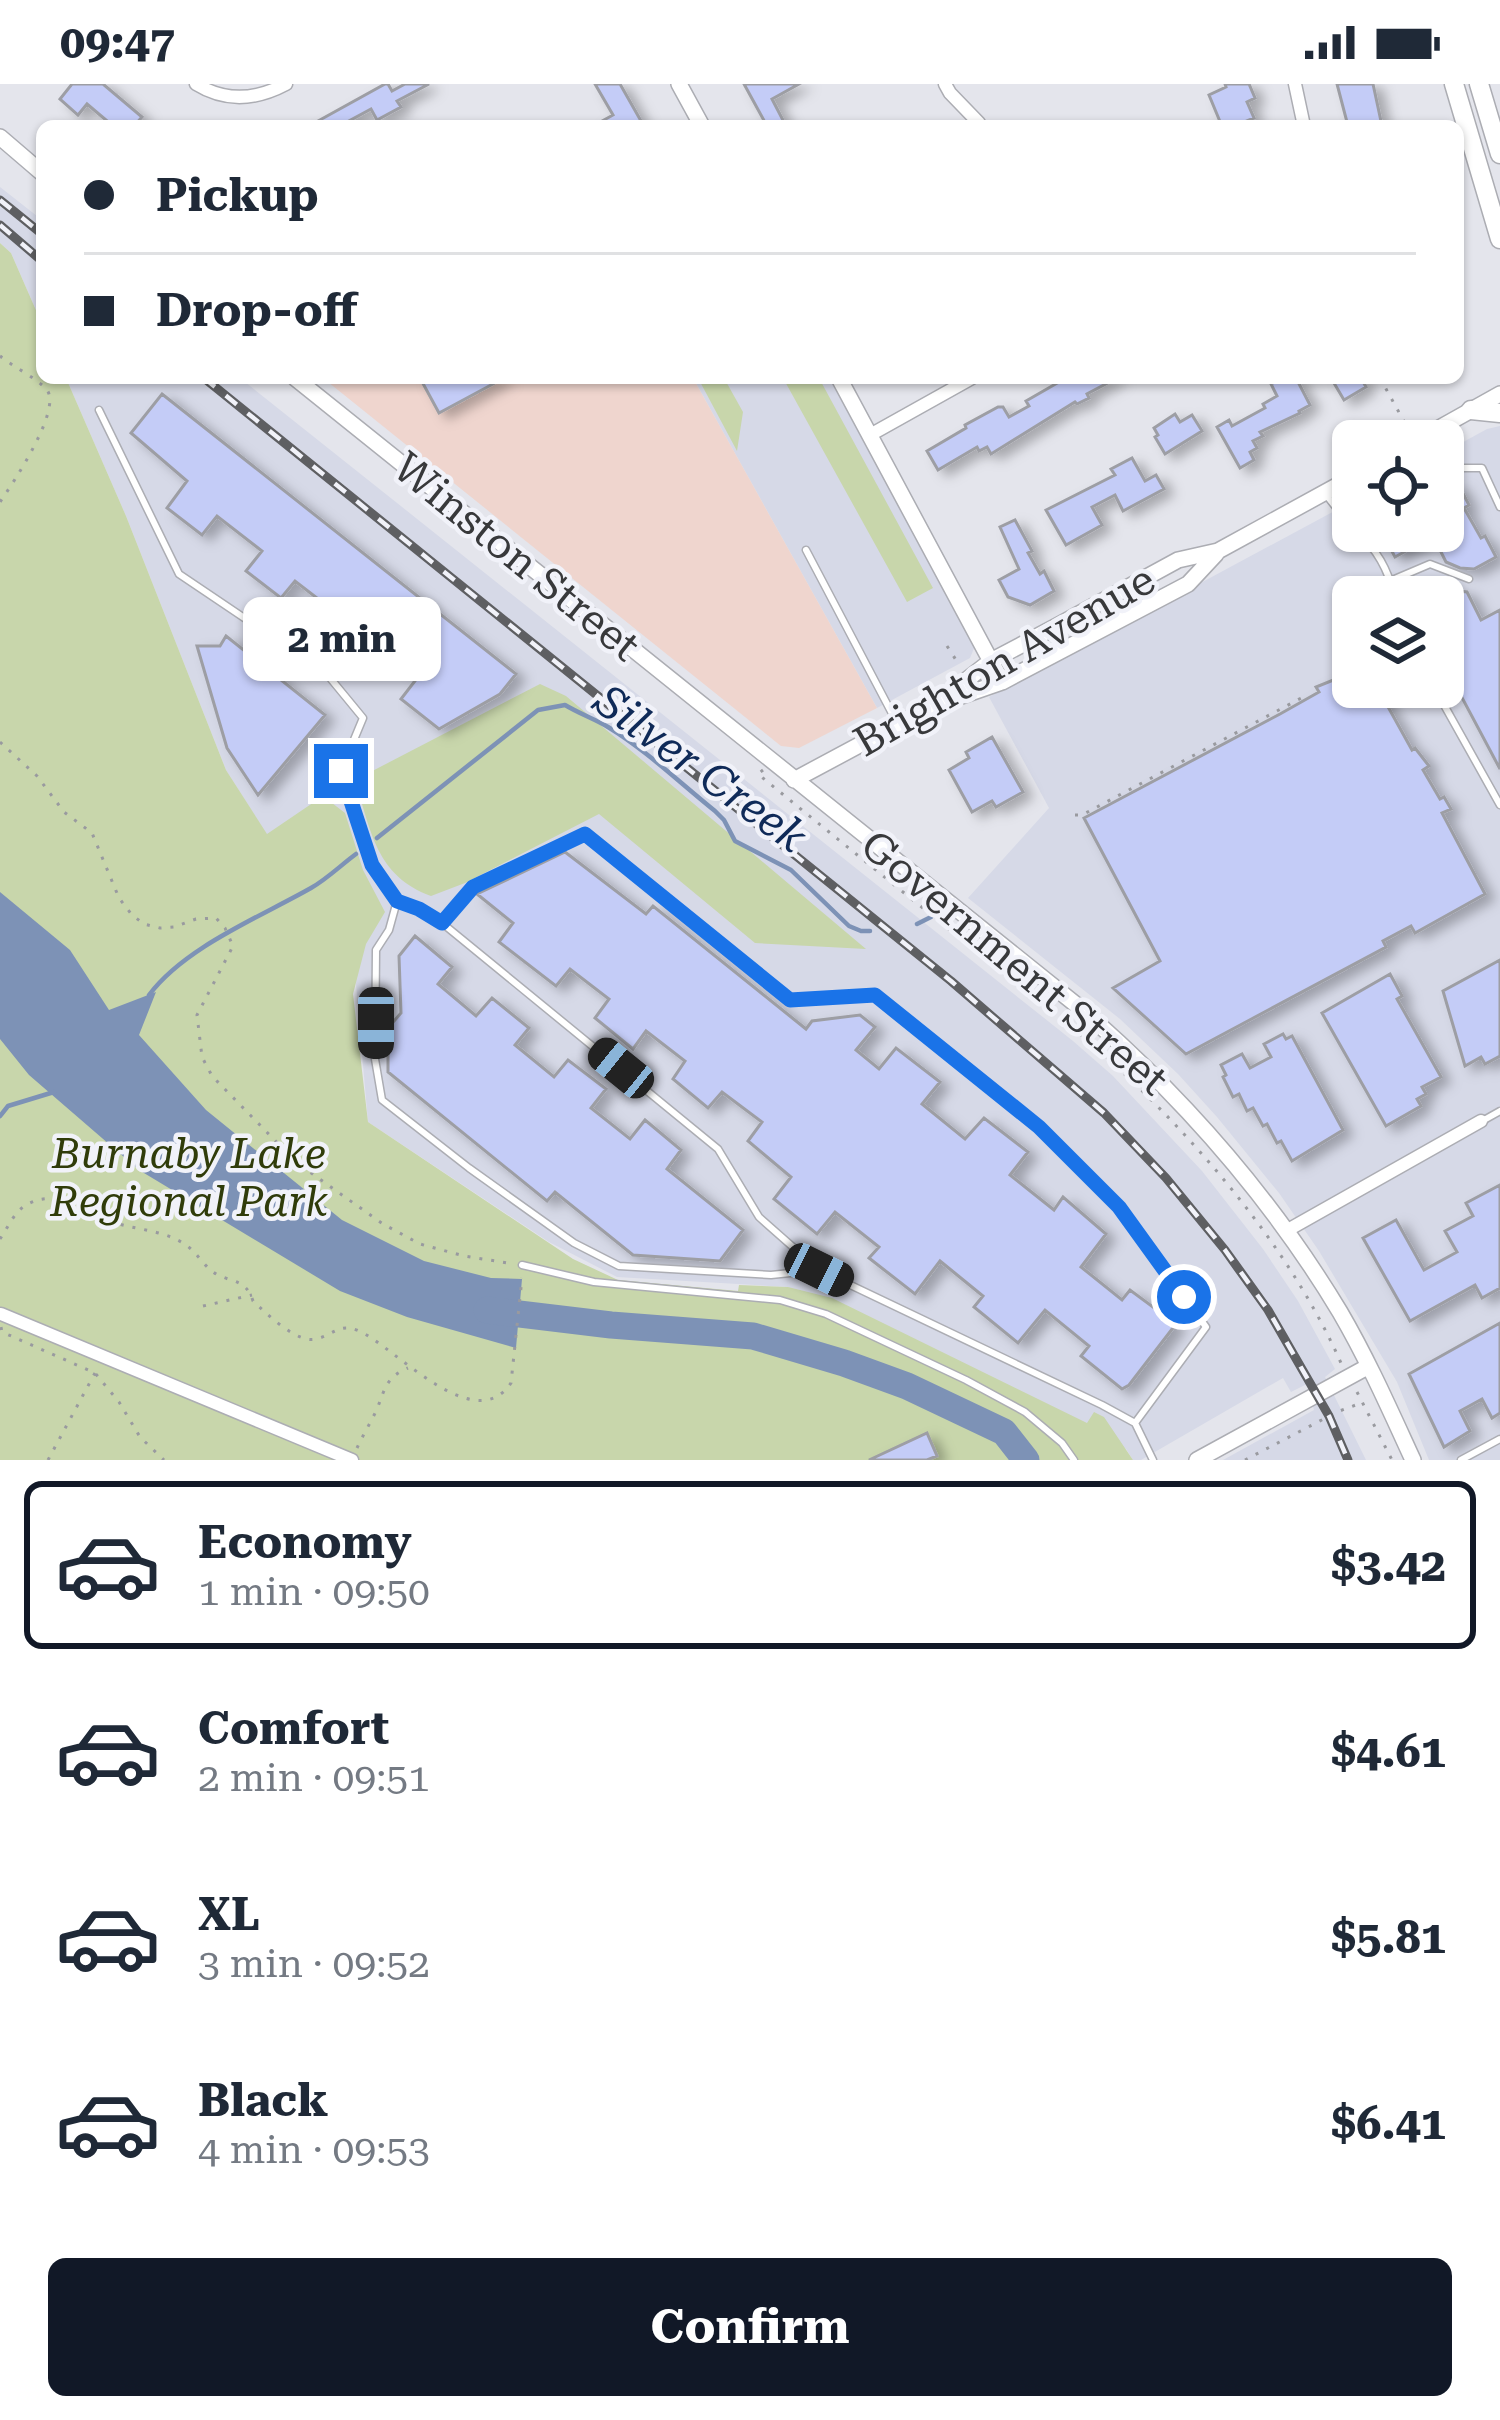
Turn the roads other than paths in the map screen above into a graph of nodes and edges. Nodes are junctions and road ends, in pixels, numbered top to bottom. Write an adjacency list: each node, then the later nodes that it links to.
1 (196, 84): 2 (street)
2 (286, 84)
3 (679, 84): 8 (street)
4 (945, 84): 9 (street)
5 (1294, 84): 10 (street)
6 (1454, 84): 14 (main road)
7 (1479, 84): 12 (main road)
8 (699, 120)
9 (976, 120)
10 (1303, 120)
11 (0, 137): 13 (street)
12 (1500, 154)
13 (36, 168)
14 (1500, 239)
15 (303, 384): 40 (street, Winston Street)
16 (842, 384): 23 (street)
17 (961, 384): 23 (street)
18 (1500, 394): 20 (street)
19 (99, 410): 42 (lane)
20 (1471, 410): 21 (main road); 22 (street)
21 (1500, 413)
22 (1453, 420)
23 (869, 435): 35 (street)
24 (1464, 468): 28 (lane)
25 (1332, 489): 26 (street, Brighton Avenue)
26 (1324, 493): 27 (lane); 30 (street, Brighton Avenue)
27 (1332, 503)
28 (1500, 507)
29 (806, 550): 39 (lane)
30 (1218, 551): 35 (street, Brighton Avenue); 36 (street, Brighton Avenue)
31 (1402, 576): 32 (lane)
32 (1461, 576)
33 (1464, 577): 34 (lane)
34 (1469, 579)
35 (991, 662): 36 (street); 37 (street, Brighton Avenue)
36 (1002, 682): 37 (street, Brighton Avenue)
37 (934, 705): 39 (street, Brighton Avenue)
38 (1446, 708): 41 (lane)
39 (898, 724): 40 (street, Brighton Avenue)
40 (794, 780): 46 (street, Government Street)
41 (1500, 806)
42 (397, 901): 43 (lane); 48 (lane)
43 (442, 923): 48 (lane); 51 (lane)
44 (1500, 1111): 45 (lane)
45 (1481, 1121): 46 (street)
46 (1286, 1231): 50 (street, Government Street)
47 (522, 1265): 54 (lane)
48 (819, 1270): 51 (lane)
49 (1, 1314): 53 (street)
50 (1369, 1366): 56 (street); 57 (street, Government Street)
51 (1135, 1424): 55 (lane)
52 (1500, 1439): 58 (lane)
53 (351, 1460)
54 (1073, 1460)
55 (1153, 1460)
56 (1197, 1460)
57 (1413, 1460)
58 (1461, 1460)

